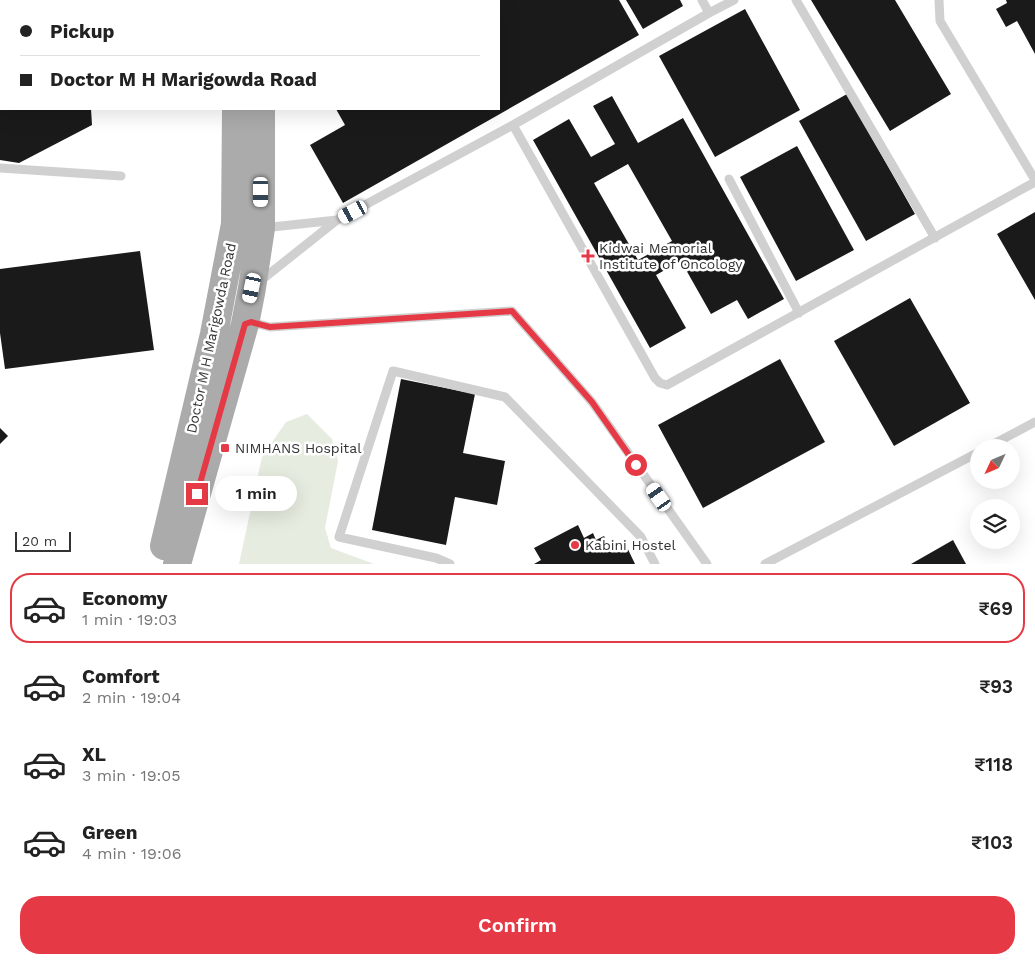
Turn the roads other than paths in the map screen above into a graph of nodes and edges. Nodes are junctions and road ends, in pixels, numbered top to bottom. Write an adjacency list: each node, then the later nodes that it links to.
1 (702, 0): 5 (lane)
2 (734, 0): 5 (lane)
3 (796, 0): 15 (lane)
4 (939, 0): 12 (lane)
5 (709, 13): 8 (lane)
6 (236, 110): 22 (main road, Doctor M H Marigowda Road)
7 (261, 110): 14 (main road, Doctor M H Marigowda Road)
8 (513, 125): 13 (lane); 17 (lane)
9 (0, 168): 10 (lane)
10 (121, 176)
11 (729, 178): 17 (lane)
12 (1035, 181): 15 (lane)
13 (337, 220): 14 (lane); 16 (lane)
14 (261, 228): 16 (main road, Doctor M H Marigowda Road)
15 (935, 238): 17 (lane)
16 (252, 288): 18 (main road, Doctor M H Marigowda Road)
17 (799, 313)
18 (245, 324): 23 (main road, Doctor M H Marigowda Road); 26 (lane)
19 (1035, 422): 20 (lane)
20 (1003, 439)
21 (970, 457): 27 (lane)
22 (160, 564)
23 (177, 564)
24 (450, 564): 25 (lane)
25 (655, 564)
26 (707, 564)
27 (765, 564)

